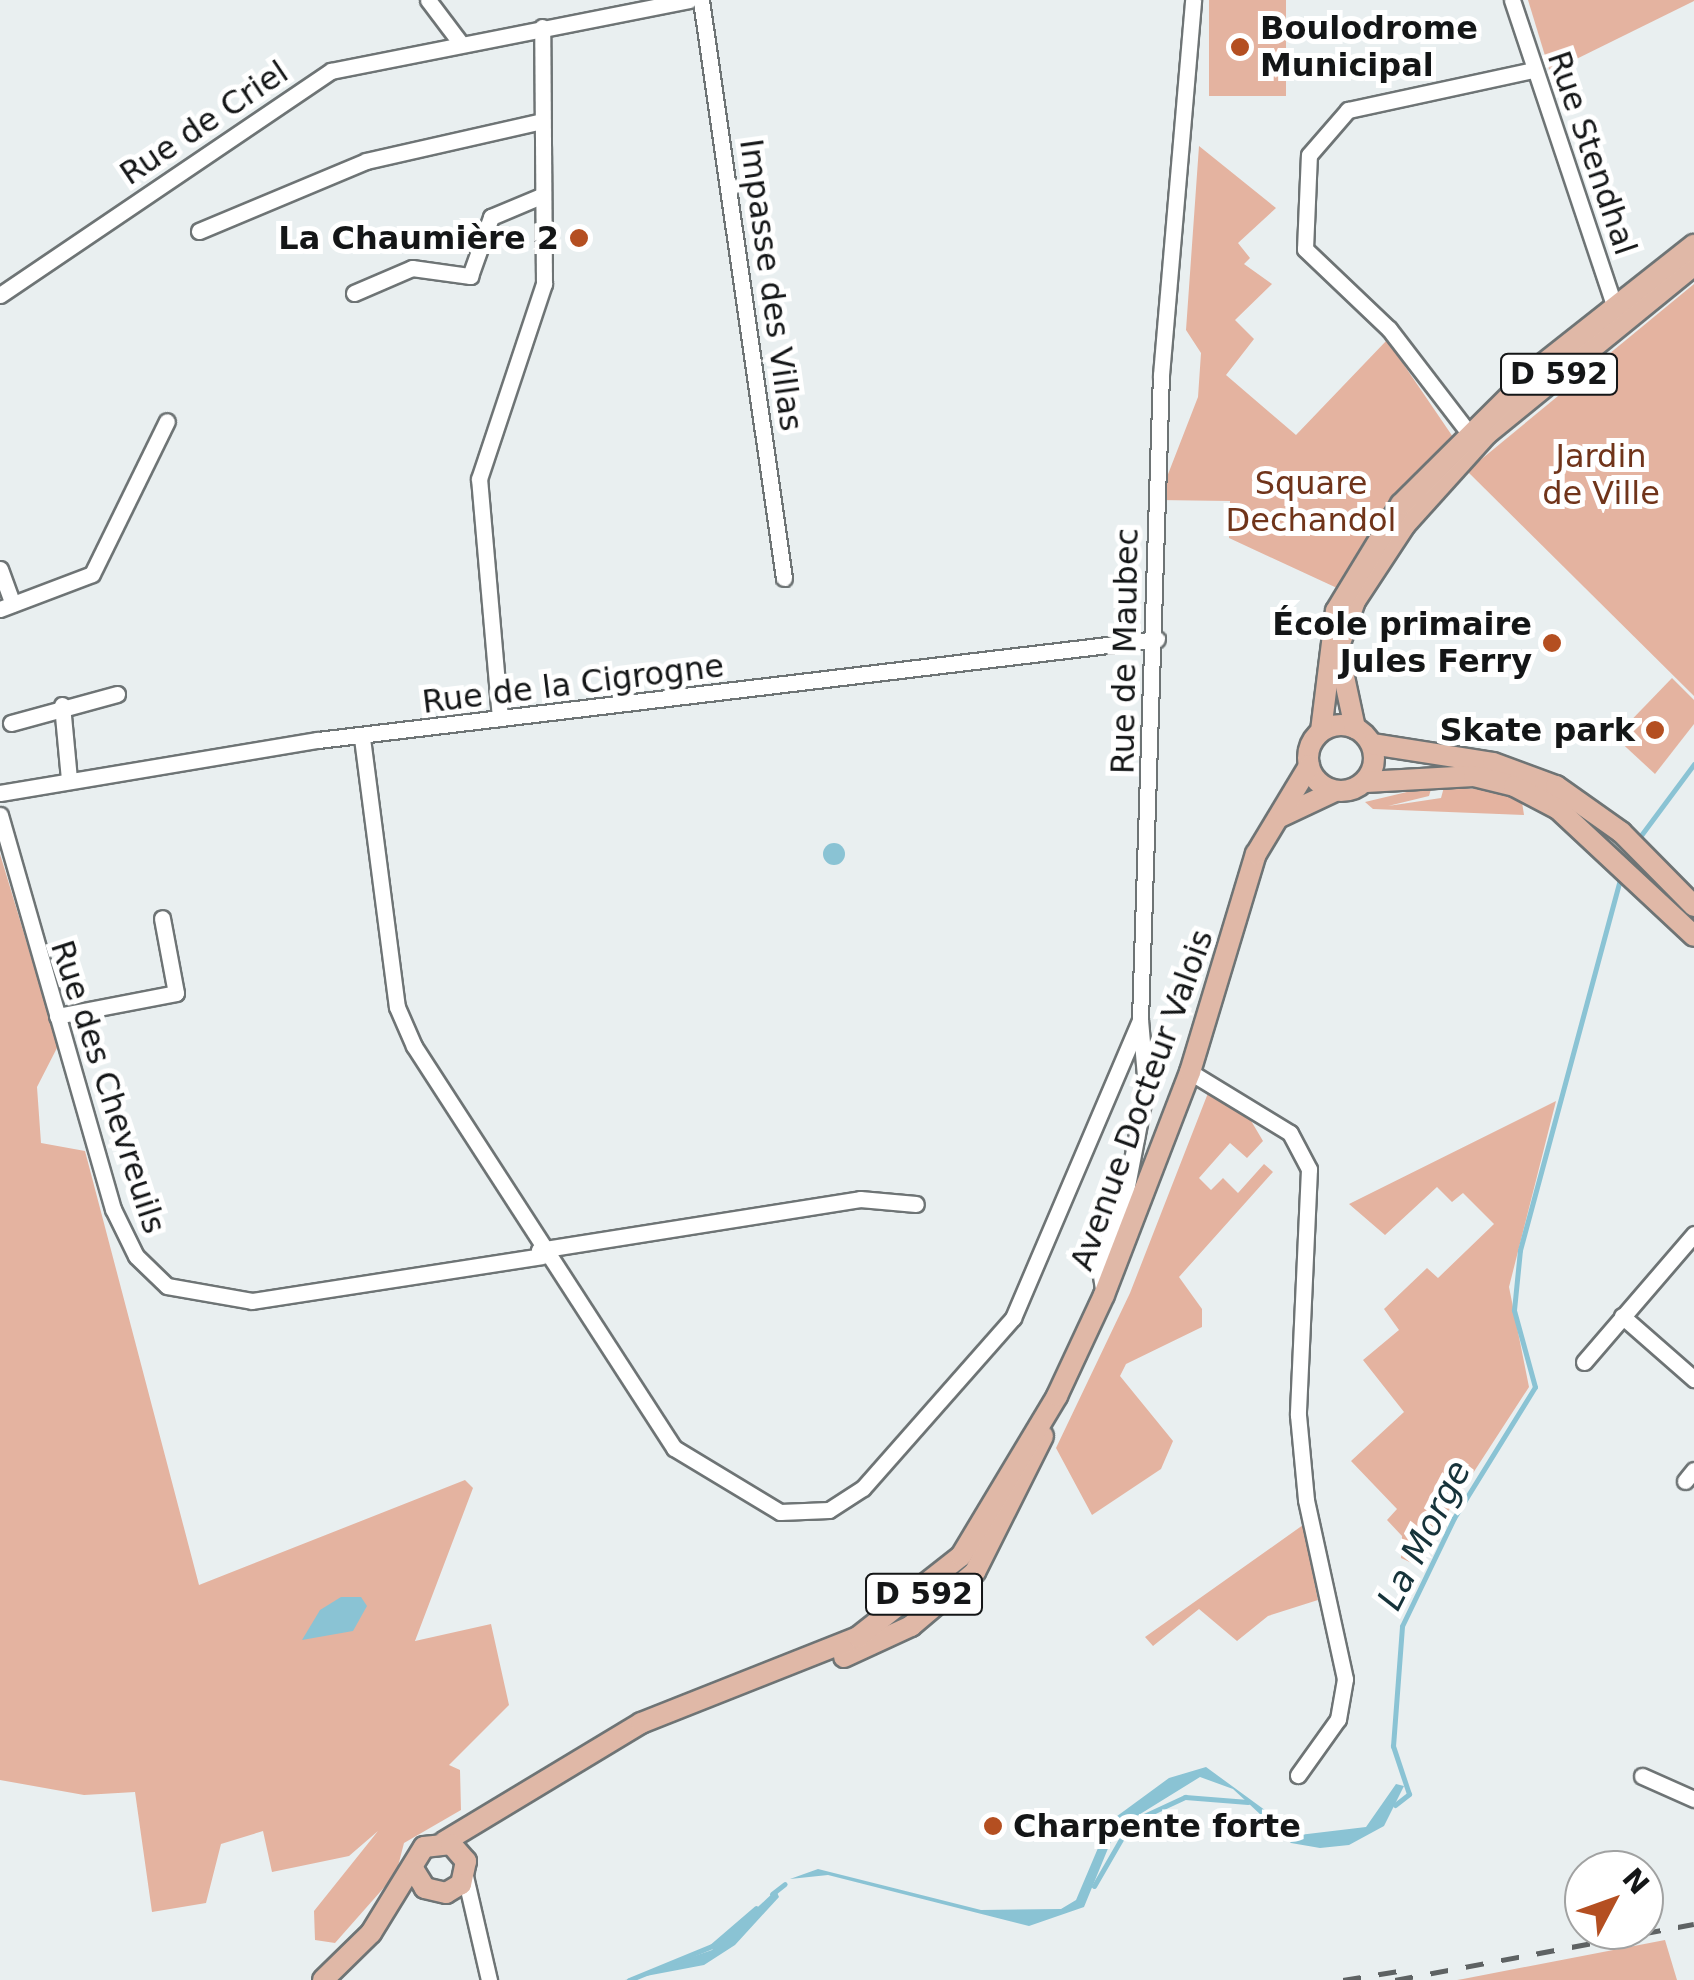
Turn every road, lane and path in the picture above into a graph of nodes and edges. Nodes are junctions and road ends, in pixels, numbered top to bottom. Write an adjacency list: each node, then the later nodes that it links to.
1 (428, 0): 8 (street)
2 (689, 0): 6 (street, Rue de Criel)
3 (701, 0): 21 (street, Impasse des Villas)
4 (1193, 0): 23 (street, Rue de Maubec)
5 (1512, 0): 9 (street, Rue Stendhal)
6 (614, 7): 7 (street, Rue de Criel)
7 (542, 27): 8 (street, Rue de Criel); 10 (street)
8 (459, 41): 16 (street, Rue de Criel)
9 (1533, 70): 17 (street, Rue Stendhal); 19 (street)
10 (542, 121): 11 (street); 12 (street)
11 (540, 196): 15 (street); 26 (street)
12 (199, 231)
13 (1694, 245): 17 (main road, D 592)
14 (1694, 265): 17 (main road, D 592)
15 (354, 293)
16 (0, 296)
17 (1618, 315): 19 (main road, D 592)
18 (167, 421): 22 (street)
19 (1471, 438): 28 (main road, D 592); 29 (main road, D 592)
20 (0, 569): 22 (street)
21 (784, 578)
22 (7, 606)
23 (1157, 639): 26 (street, Rue de la Cigrogne); 43 (street, Rue de Maubec)
24 (117, 694): 25 (street)
25 (62, 705): 27 (street); 33 (street)
26 (500, 718): 30 (street, Rue de la Cigrogne)
27 (10, 723)
28 (1355, 728): 29 (main road); 31 (main road)
29 (1322, 731): 32 (main road)
30 (362, 738): 33 (street, Rue de la Cigrogne); 47 (street)
31 (1372, 744): 34 (main road); 39 (main road)
32 (1309, 766): 35 (main road); 38 (main road, D 592)
33 (69, 778): 36 (street, Rue de la Cigrogne)
34 (1366, 782): 35 (main road); 41 (main road)
35 (1334, 791): 38 (main road)
36 (0, 792)
37 (0, 815): 42 (street, Rue des Chevreuils)
38 (1274, 820): 44 (main road, Avenue Docteur Valois / D 592)
39 (1694, 906)
40 (162, 918): 42 (street)
41 (1694, 936)
42 (57, 1016): 47 (street, Rue des Chevreuils)
43 (1140, 1020): 47 (street); 48 (street, Rue de Maubec)
44 (1190, 1072): 48 (main road, Avenue Docteur Valois / D 592); 52 (street)
45 (916, 1204): 47 (street, Rue des Chevreuils)
46 (1694, 1234): 49 (street)
47 (541, 1253)
48 (1104, 1295): 55 (main road, Avenue Docteur Valois / D 592)
49 (1622, 1316): 50 (street); 51 (street)
50 (1584, 1362)
51 (1694, 1379)
52 (1298, 1775)
53 (1642, 1776): 54 (street)
54 (1694, 1799)
55 (504, 1801): 56 (main road, Avenue Docteur Valois / D 592); 57 (main road, Avenue Docteur Valois / D 592)
56 (444, 1842): 57 (main road); 58 (main road, Avenue Docteur Valois)
57 (466, 1868): 59 (main road, Avenue Docteur Valois); 60 (street)
58 (415, 1872): 59 (main road); 61 (main road)
59 (439, 1892): 60 (street); 61 (main road, Avenue Docteur Valois)
60 (477, 1911): 63 (street)
61 (370, 1932): 62 (main road)
62 (323, 1980)
63 (489, 1980)

